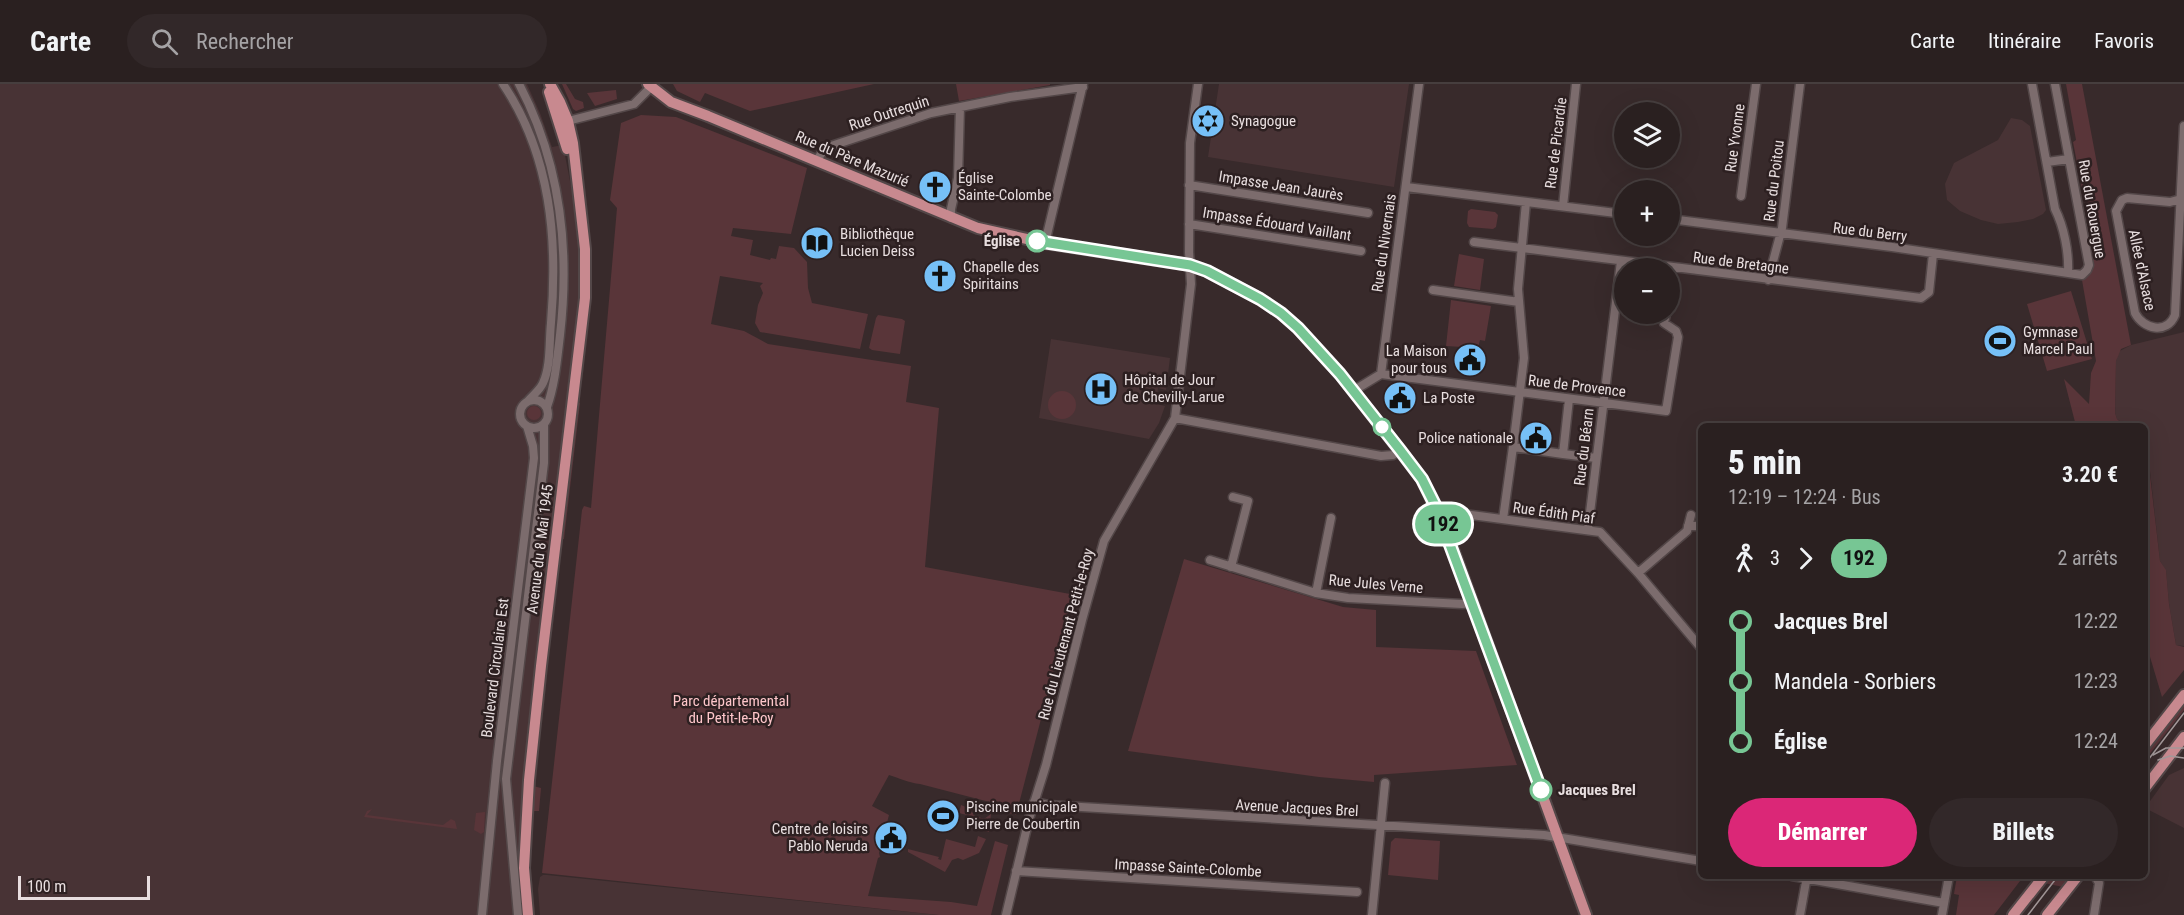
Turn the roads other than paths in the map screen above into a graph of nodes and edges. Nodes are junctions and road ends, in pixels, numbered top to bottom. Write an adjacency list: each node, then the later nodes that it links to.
1 (503, 84): 52 (street)
2 (519, 84): 54 (street)
3 (545, 84): 14 (main road, Avenue du 8 Mai 1945)
4 (550, 84): 16 (main road, Avenue du 8 Mai 1945)
5 (1198, 84): 21 (street, Rue du Lieutenant Petit-le-Roy)
6 (1419, 84): 23 (street, Rue du Nivernais)
7 (1576, 84): 27 (street, Rue de Picardie)
8 (1756, 84): 24 (street, Rue Yvonne)
9 (1800, 84): 33 (street, Rue du Poitou)
10 (2032, 84): 20 (street)
11 (2055, 84): 18 (street, Rue du Rouergue)
12 (1083, 85): 15 (street, Rue Outrequin); 35 (street)
13 (649, 86): 16 (street); 19 (main road, Rue du Père Mazurié)
14 (552, 99): 16 (street); 22 (main road, Avenue du 8 Mai 1945)
15 (960, 107): 19 (street, Rue Outrequin); 30 (street)
16 (568, 121): 22 (main road, Avenue du 8 Mai 1945)
17 (2184, 126): 25 (street, Allée d'Alsace)
18 (2069, 159): 20 (street); 42 (street, Rue du Rouergue)
19 (817, 160): 30 (main road, Rue du Père Mazurié)
20 (2047, 162): 42 (street)
21 (1189, 185): 28 (street, Impasse Jean Jaurès); 32 (street, Rue du Lieutenant Petit-le-Roy)
22 (577, 187): 96 (main road, Avenue du 8 Mai 1945)
23 (1406, 187): 26 (street); 48 (street, Rue du Nivernais)
24 (1741, 196)
25 (2181, 199): 25 (street, Allée d'Alsace)
26 (1526, 202): 27 (street); 36 (street)
27 (1563, 206): 29 (street)
28 (1368, 213)
29 (1614, 213)
30 (951, 218): 35 (main road, Rue du Père Mazurié)
31 (1680, 220): 33 (street, Rue du Berry)
32 (1189, 224): 37 (street, Impasse Édouard Vaillant); 40 (street, Rue du Lieutenant Petit-le-Roy)
33 (1781, 234): 38 (street, Rue du Berry); 43 (street, Rue du Poitou)
34 (1474, 242): 36 (street, Rue de Bretagne)
35 (1045, 243): 40 (main road, Rue du Père Mazurié)
36 (1523, 249): 39 (street, Rue de Bretagne); 45 (street)
37 (1361, 252)
38 (1933, 254): 42 (street, Rue du Berry); 43 (street, Rue de Bretagne)
39 (1614, 260)
40 (1190, 265): 49 (main road, Rue du Père Mazurié); 55 (street, Rue du Lieutenant Petit-le-Roy)
41 (1680, 268): 43 (street, Rue de Bretagne)
42 (2068, 273)
43 (1768, 280)
44 (1432, 290): 45 (street)
45 (1519, 302): 50 (street)
46 (1614, 311): 53 (street, Rue du Béarn)
47 (1667, 324): 53 (street, Rue de Provence)
48 (1381, 374): 49 (street); 50 (street, Rue de Provence)
49 (1353, 391): 59 (main road, Rue du Père Mazurié)
50 (1520, 393): 51 (street, Rue de Provence); 58 (street)
51 (1569, 399): 53 (street, Rue de Provence); 60 (street)
52 (528, 401): 54 (street); 57 (street)
53 (1603, 402): 61 (street, Rue du Béarn)
54 (547, 407): 56 (street)
55 (1175, 418): 59 (street); 81 (street, Rue du Lieutenant Petit-le-Roy)
56 (544, 424): 57 (street); 95 (street)
57 (527, 426): 94 (street, Boulevard Circulaire Est)
58 (1514, 447): 60 (street); 66 (street)
59 (1400, 450): 65 (main road, Rue du Père Mazurié)
60 (1563, 454): 61 (street)
61 (1596, 458): 69 (street, Rue du Béarn)
62 (1233, 497): 71 (street)
63 (1691, 515): 67 (street)
64 (1331, 518): 73 (street)
65 (1441, 518): 66 (street, Rue Édith Piaf); 74 (main road, Rue du Père Mazurié)
66 (1503, 519): 69 (street, Rue Édith Piaf)
67 (1688, 526): 68 (street); 72 (street)
68 (1698, 526)
69 (1588, 530): 72 (street, Rue Édith Piaf)
70 (1210, 560): 71 (street, Rue Jules Verne)
71 (1231, 567): 73 (street, Rue Jules Verne)
72 (1638, 573): 75 (street, Rue Édith Piaf)
73 (1316, 593): 74 (street, Rue Jules Verne)
74 (1472, 603): 83 (main road, Rue du Père Mazurié)
75 (1698, 644)
76 (2184, 695): 78 (main road)
77 (2184, 737): 80 (main road)
78 (2148, 742)
79 (1385, 783): 82 (street)
80 (2148, 784)
81 (1034, 802): 82 (street, Avenue Jacques Brel); 85 (street, Rue du Lieutenant Petit-le-Roy)
82 (1380, 827): 83 (street, Avenue Jacques Brel); 98 (street)
83 (1558, 837): 84 (street, Avenue Jacques Brel); 99 (main road, Rue du Père Mazurié)
84 (1698, 860)
85 (1016, 871): 92 (street, Impasse Sainte-Colombe); 97 (street, Rue du Lieutenant Petit-le-Roy)
86 (1807, 879): 100 (street)
87 (1818, 879): 93 (street)
88 (1948, 879): 93 (street)
89 (2042, 879): 102 (main road)
90 (2076, 879): 103 (main road)
91 (2097, 879): 104 (street)
92 (1357, 892)
93 (1944, 903): 101 (street)
94 (482, 915)
95 (518, 915)
96 (528, 915)
97 (1006, 915)
98 (1372, 915)
99 (1587, 915)
100 (1800, 915)
101 (1942, 915)
102 (2013, 915)
103 (2047, 915)
104 (2094, 915)

